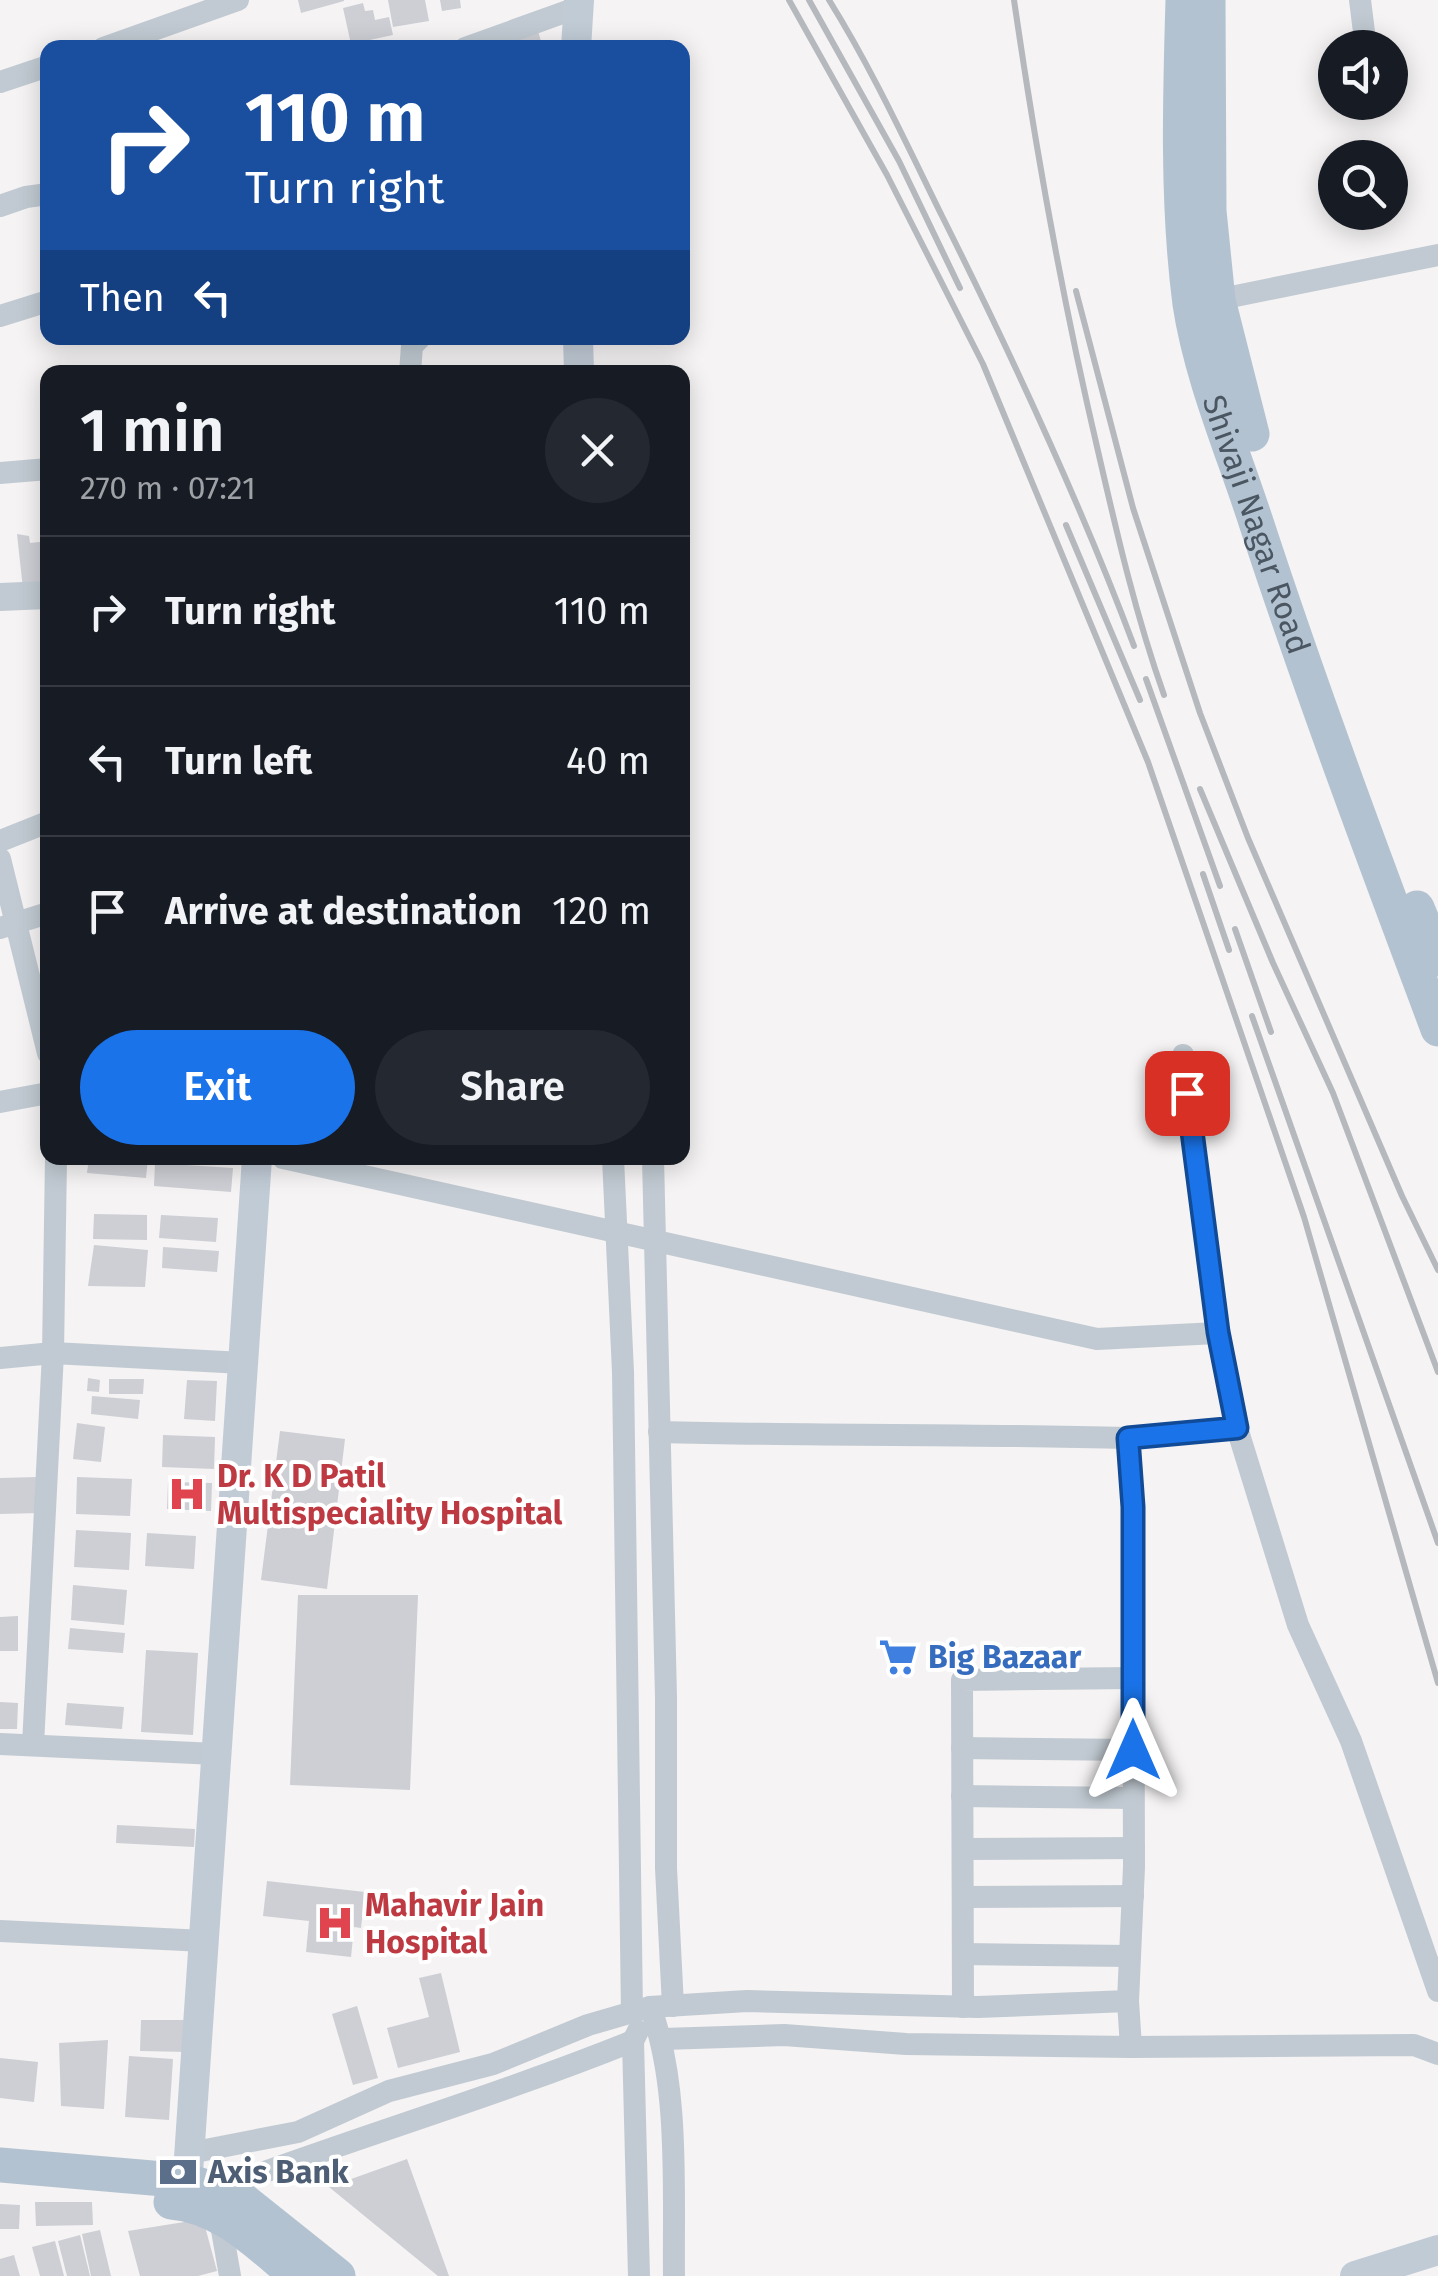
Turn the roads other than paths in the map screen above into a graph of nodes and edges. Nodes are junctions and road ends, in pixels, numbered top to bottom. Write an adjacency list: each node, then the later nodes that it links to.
1 (238, 0): 7 (street)
2 (1183, 0): 15 (main road, Shivaji Nagar Road)
3 (1208, 0): 15 (main road, Shivaji Nagar Road)
4 (1360, 0): 6 (street)
5 (579, 4): 8 (street); 9 (main road)
6 (1364, 30)
7 (126, 40)
8 (485, 40)
9 (577, 40)
10 (40, 69): 11 (street)
11 (0, 82)
12 (40, 195): 13 (street)
13 (0, 206)
14 (1438, 256): 15 (street)
15 (1204, 302): 27 (main road, Shivaji Nagar Road); 29 (main road, Shivaji Nagar Road)
16 (40, 304): 17 (street)
17 (0, 316)
18 (40, 470): 19 (street)
19 (0, 473)
20 (40, 595): 21 (street)
21 (0, 597)
22 (40, 825): 23 (street)
23 (0, 841)
24 (0, 859): 26 (street)
25 (40, 916): 26 (street)
26 (8, 926): 28 (street)
27 (1438, 959)
28 (40, 1028)
29 (1438, 1029)
30 (1182, 1055): 40 (street)
31 (40, 1095): 32 (street)
32 (0, 1102)
33 (56, 1165): 41 (street)
34 (257, 1165): 43 (main road)
35 (314, 1165): 38 (street)
36 (614, 1165): 38 (street)
37 (653, 1165): 39 (street)
38 (618, 1234): 39 (street); 66 (street)
39 (653, 1242): 40 (street); 45 (street)
40 (1218, 1332): 44 (street)
41 (54, 1353): 42 (street); 43 (street); 49 (street)
42 (0, 1358)
43 (243, 1364): 52 (main road)
44 (1237, 1428): 46 (street); 63 (street)
45 (659, 1432): 46 (street); 66 (street)
46 (1128, 1438): 47 (street)
47 (1132, 1678): 50 (street); 51 (street)
48 (0, 1744): 49 (street)
49 (34, 1746): 52 (street)
50 (962, 1748): 51 (street); 53 (street)
51 (1133, 1750): 54 (street)
52 (216, 1754): 60 (main road)
53 (962, 1796): 54 (street); 56 (street)
54 (1133, 1798): 55 (street)
55 (1134, 1848): 56 (street); 57 (street)
56 (962, 1849): 58 (street)
57 (1132, 1896): 58 (street); 62 (street)
58 (963, 1897): 61 (street)
59 (0, 1931): 60 (street)
60 (204, 1942): 73 (main road)
61 (963, 1954): 62 (street); 65 (street)
62 (1130, 1956): 64 (street)
63 (1438, 1991)
64 (1128, 2002): 65 (street); 69 (street)
65 (963, 2007): 66 (street)
66 (651, 2008): 67 (street); 68 (street); 73 (street)
67 (662, 2039): 69 (street); 79 (street)
68 (633, 2040): 73 (street); 78 (street)
69 (1131, 2047): 70 (street)
70 (1438, 2054)
71 (0, 2165): 73 (main road)
72 (0, 2188): 73 (main road)
73 (200, 2189): 75 (street); 76 (main road); 77 (main road)
74 (1438, 2250): 80 (main road)
75 (230, 2276)
76 (297, 2276)
77 (338, 2276)
78 (638, 2276)
79 (674, 2276)
80 (1356, 2276)

